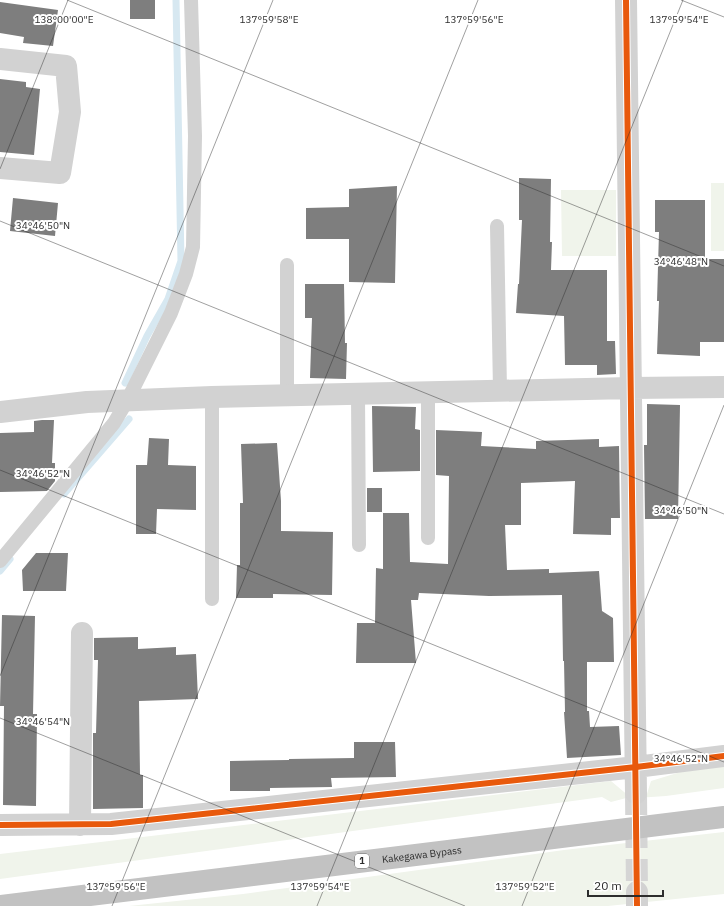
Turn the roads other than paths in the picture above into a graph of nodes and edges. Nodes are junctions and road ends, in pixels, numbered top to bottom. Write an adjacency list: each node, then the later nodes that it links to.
1 (191, 0): 14 (lane)
2 (626, 0): 8 (street)
3 (0, 59): 4 (street)
4 (0, 168)
5 (497, 226): 9 (lane)
6 (286, 265): 12 (lane)
7 (724, 387): 8 (street)
8 (631, 388): 9 (street); 22 (street)
9 (500, 390): 10 (street)
10 (428, 392): 11 (street); 16 (lane)
11 (358, 394): 12 (street); 17 (lane)
12 (288, 395): 13 (street)
13 (212, 397): 14 (street); 19 (lane)
14 (127, 401): 15 (street); 18 (lane)
15 (0, 412)
16 (428, 538)
17 (359, 545)
18 (0, 561)
19 (212, 599)
20 (82, 633): 25 (street)
21 (724, 756): 22 (street)
22 (636, 767): 23 (street); 25 (street)
23 (636, 793)
24 (724, 817): 27 (highway, Kakegawa Bypass / 1)
25 (80, 824): 26 (street)
26 (0, 825)
27 (1, 906)

